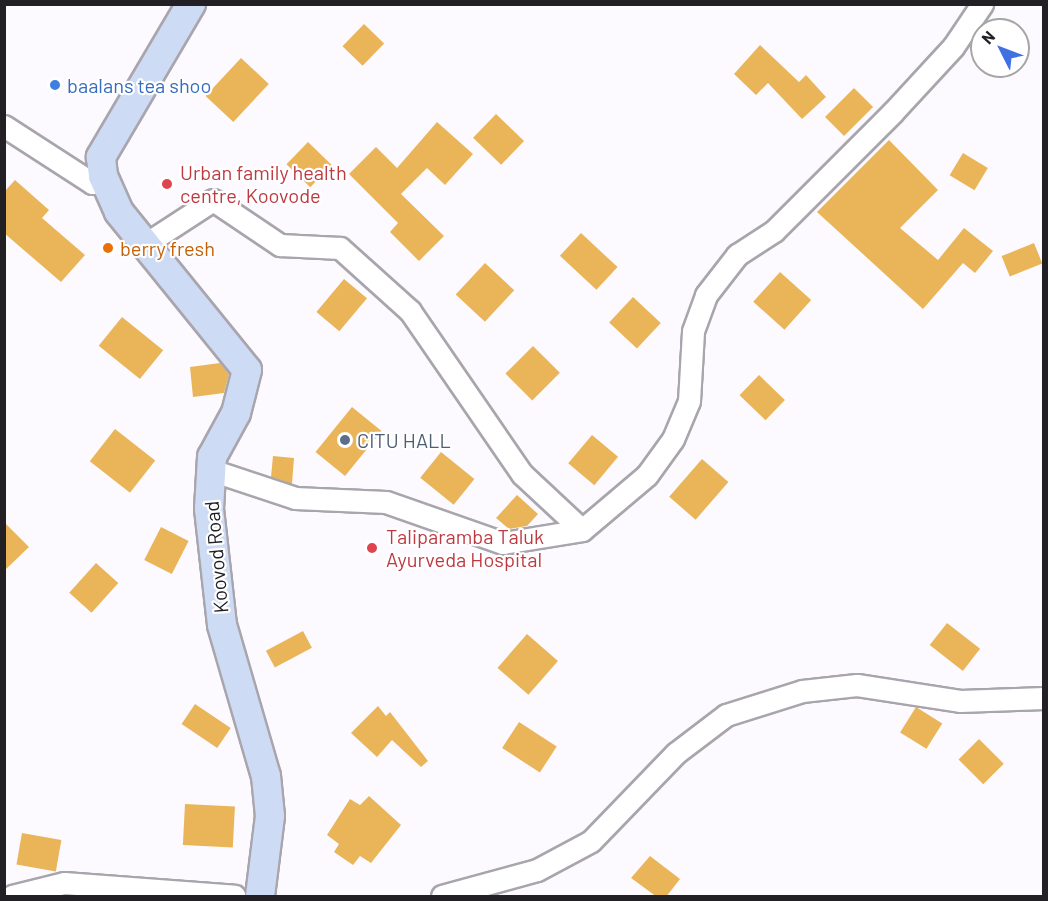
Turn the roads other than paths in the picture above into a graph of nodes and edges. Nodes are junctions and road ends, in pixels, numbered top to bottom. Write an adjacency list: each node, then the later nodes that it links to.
1 (191, 4): 4 (main road)
2 (982, 4): 7 (street)
3 (4, 126): 4 (street)
4 (103, 176): 5 (main road, Koovod Road)
5 (144, 245): 6 (main road, Koovod Road); 7 (street)
6 (214, 471): 7 (street); 11 (main road, Koovod Road)
7 (582, 530)
8 (1044, 698): 12 (street)
9 (12, 897): 10 (street)
10 (235, 897)
11 (260, 897)
12 (442, 897)

